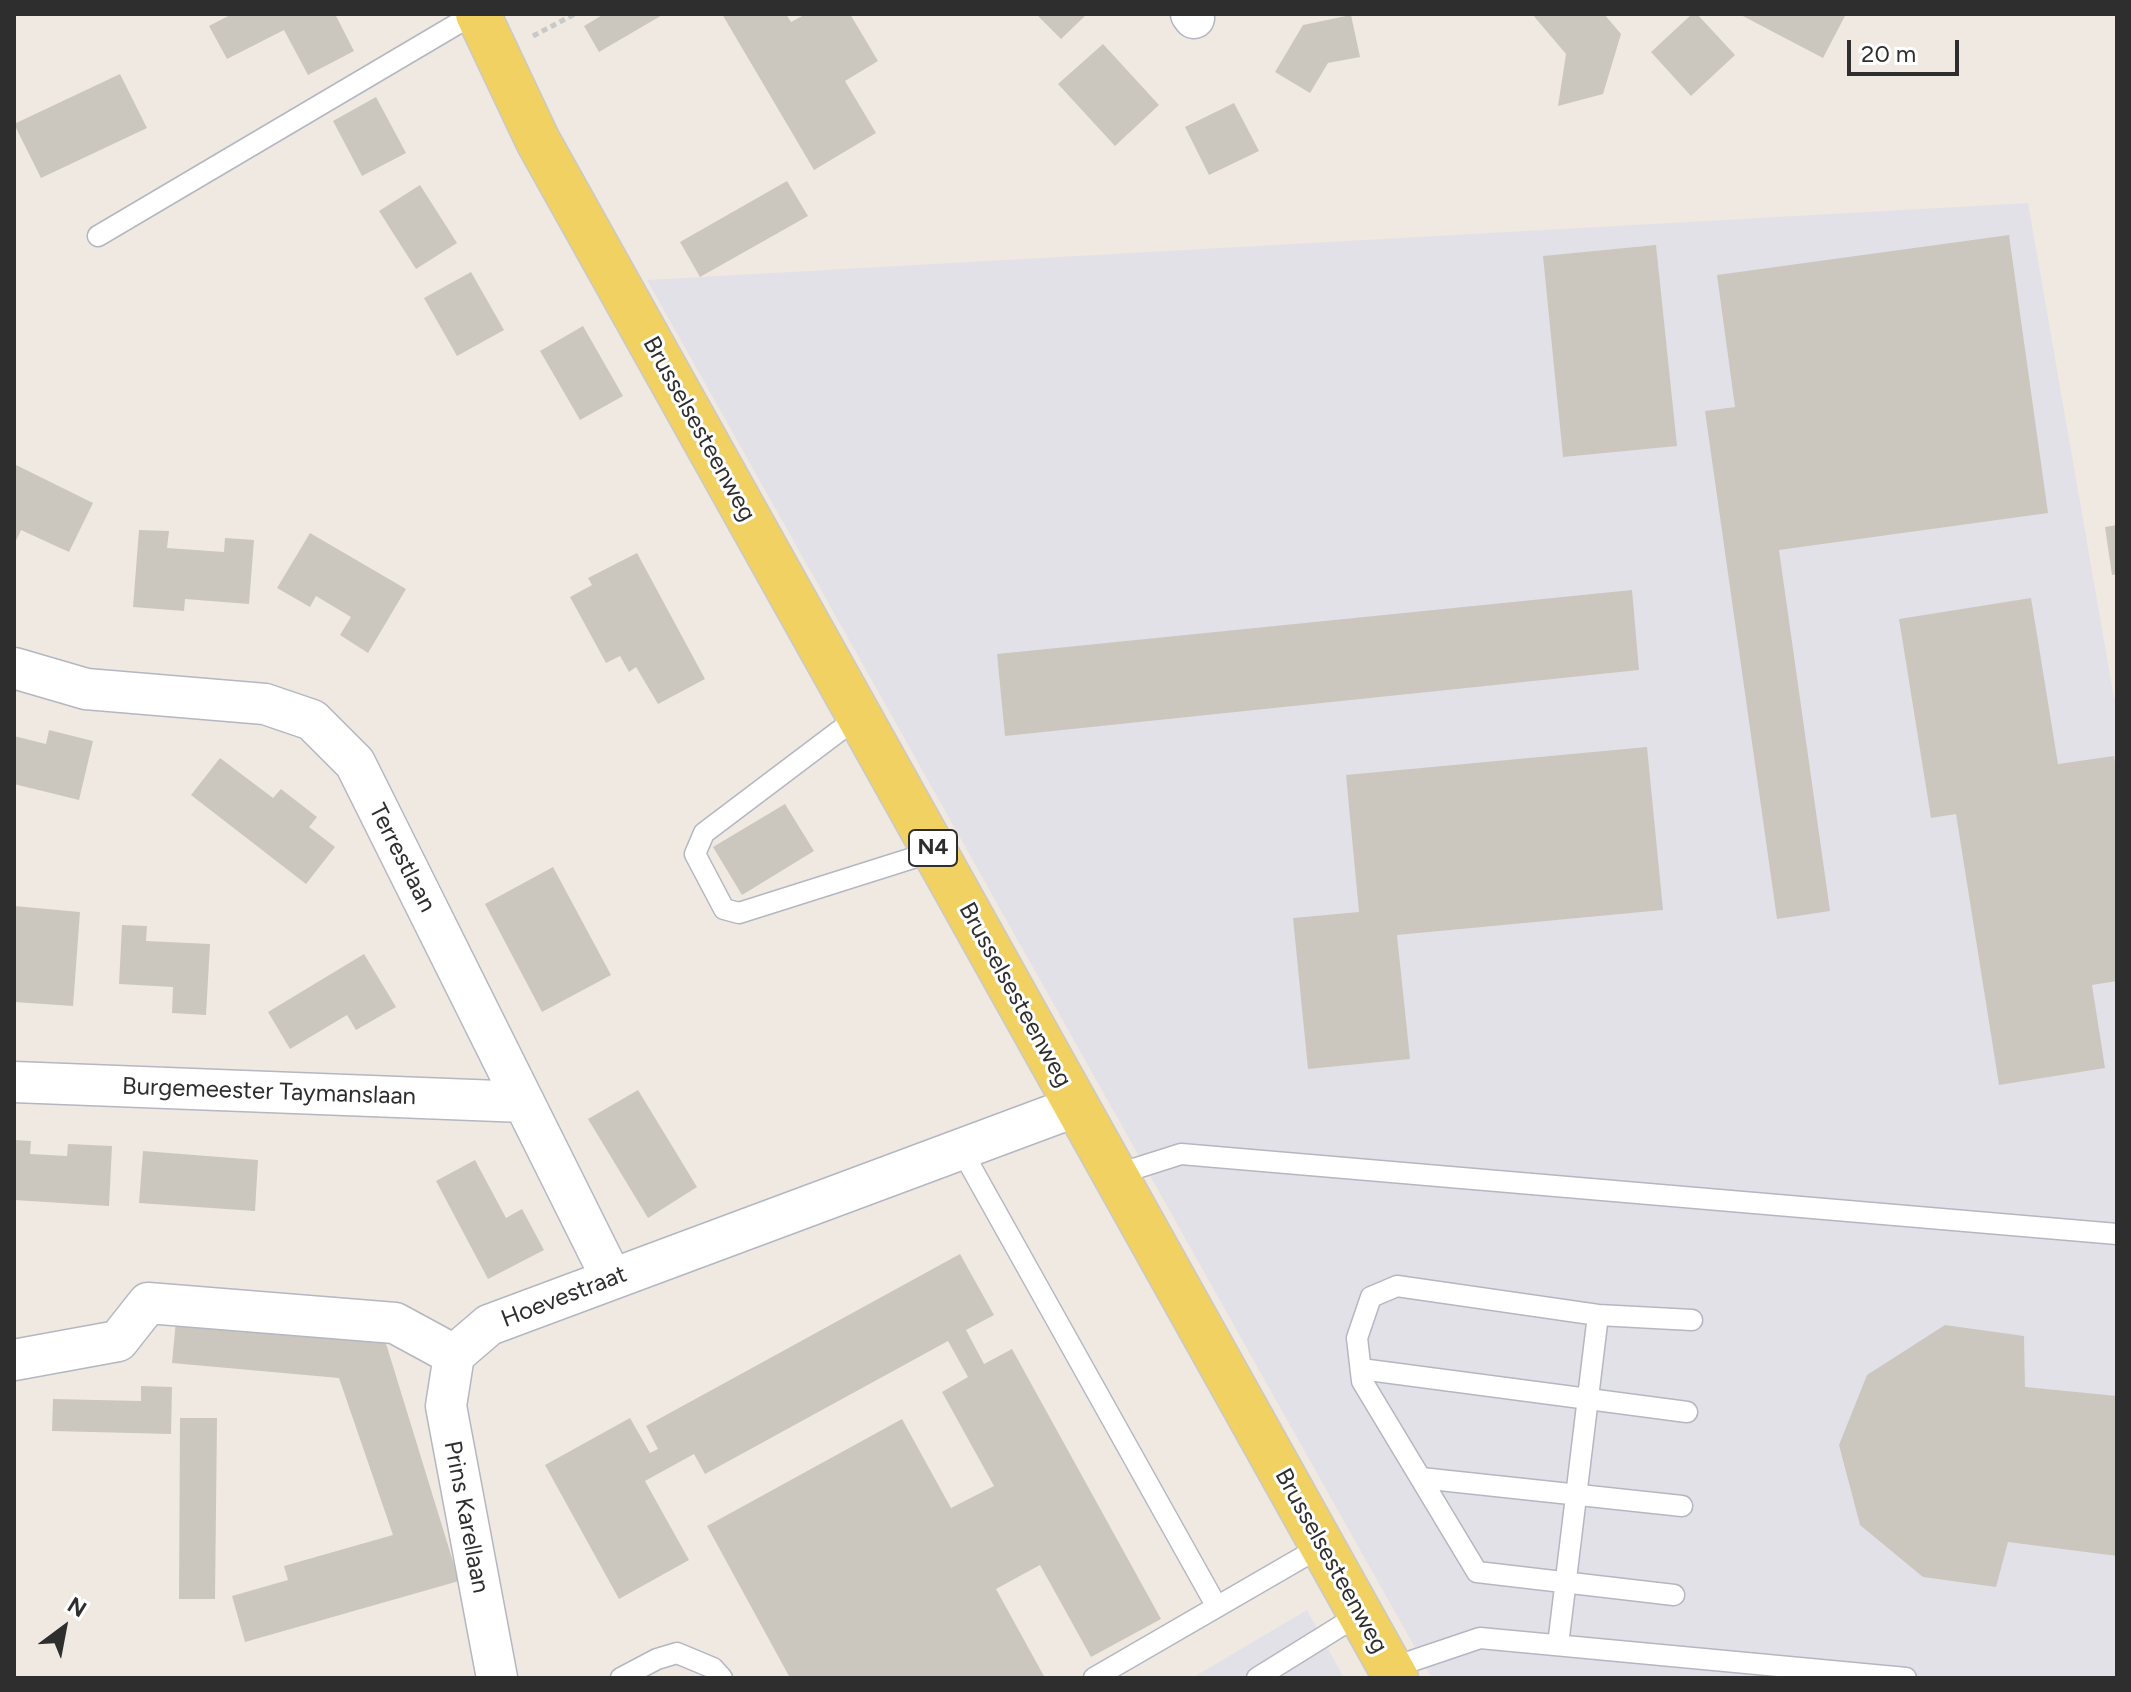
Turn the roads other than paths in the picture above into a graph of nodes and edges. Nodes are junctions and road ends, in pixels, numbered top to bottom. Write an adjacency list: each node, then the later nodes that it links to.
1 (476, 14): 2 (lane); 4 (main road, Brusselsesteenweg / N4)
2 (98, 236)
3 (14, 668): 7 (street, Terrestlaan)
4 (859, 716): 5 (main road, Brusselsesteenweg / N4); 5 (lane)
5 (935, 851): 8 (main road, Brusselsesteenweg / N4)
6 (14, 1082): 7 (street, Burgemeester Taymanslaan)
7 (524, 1102): 12 (street, Terrestlaan)
8 (1077, 1106): 9 (street, Hoevestraat); 10 (main road, Brusselsesteenweg / N4)
9 (962, 1151): 12 (street, Hoevestraat); 26 (lane)
10 (1115, 1175): 11 (lane); 23 (main road, Brusselsesteenweg / N4)
11 (2117, 1234)
12 (612, 1279): 15 (street, Hoevestraat)
13 (1598, 1315): 14 (lane); 17 (lane); 18 (lane)
14 (1692, 1320)
15 (454, 1355): 16 (street); 31 (street, Prins Karellaan)
16 (14, 1360)
17 (1361, 1369): 18 (lane); 20 (lane)
18 (1588, 1397): 19 (lane); 21 (lane)
19 (1687, 1412)
20 (1421, 1478): 21 (lane); 24 (lane)
21 (1576, 1495): 22 (lane); 24 (lane)
22 (1682, 1506)
23 (1322, 1546): 26 (lane); 27 (main road, Brusselsesteenweg / N4)
24 (1565, 1583): 25 (lane); 28 (lane)
25 (1674, 1595)
26 (1217, 1607): 34 (lane)
27 (1360, 1614): 29 (main road, Brusselsesteenweg / N4); 30 (lane)
28 (1558, 1645): 29 (lane); 35 (lane)
29 (1394, 1673)
30 (1262, 1677)
31 (497, 1678)
32 (621, 1678): 33 (lane)
33 (722, 1678)
34 (1094, 1678)
35 (1906, 1678)

